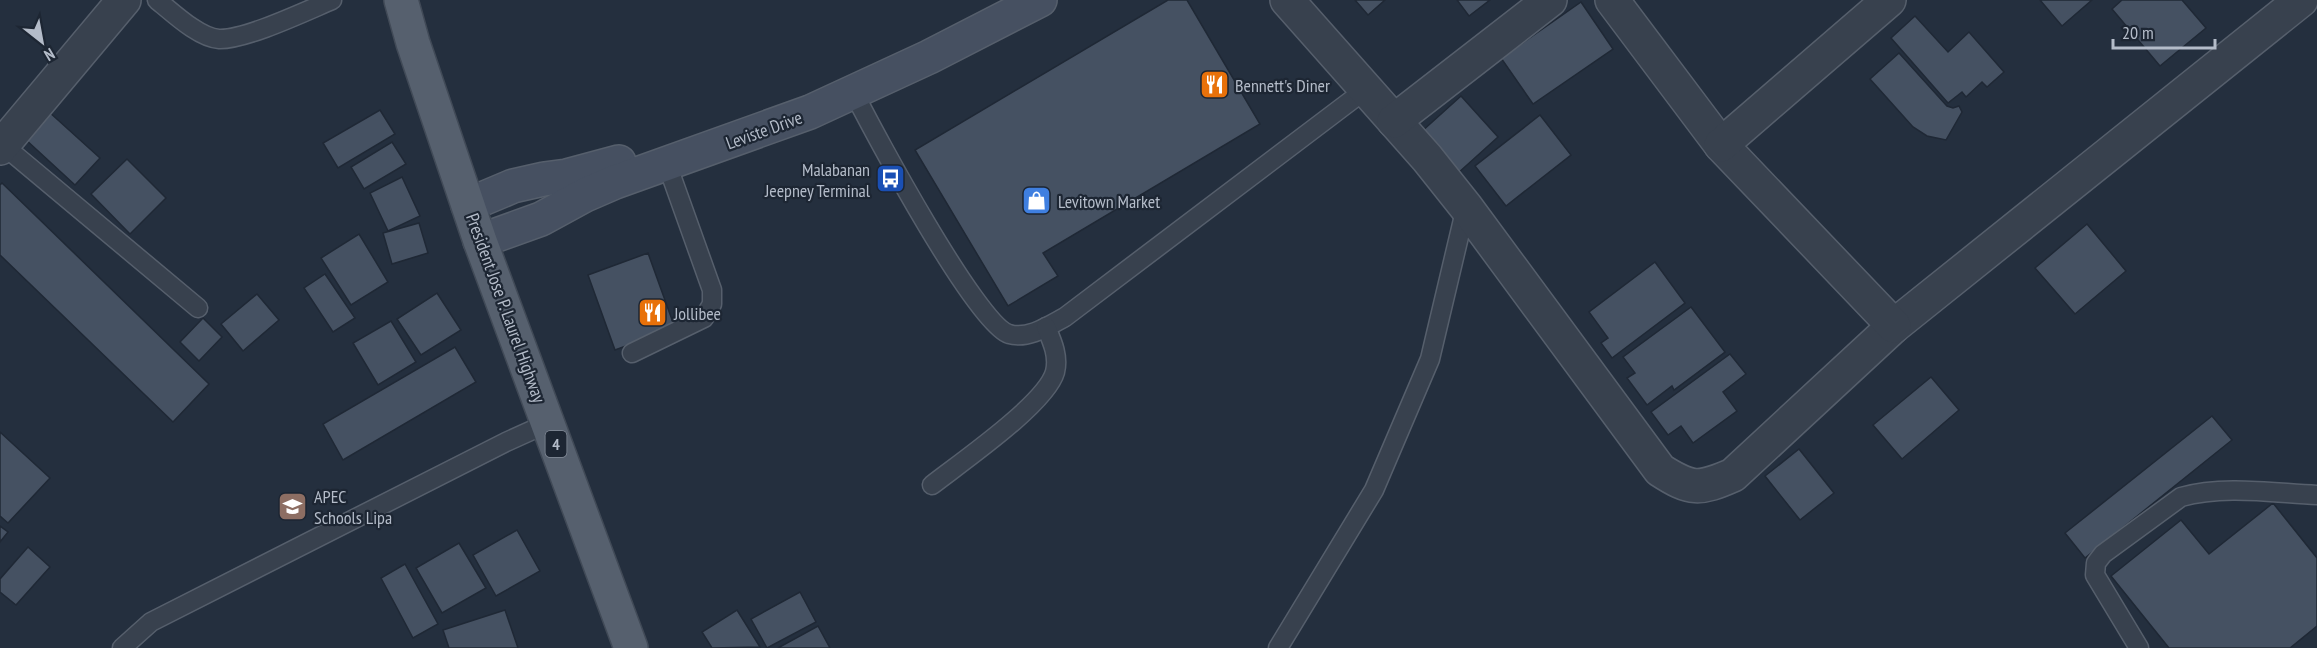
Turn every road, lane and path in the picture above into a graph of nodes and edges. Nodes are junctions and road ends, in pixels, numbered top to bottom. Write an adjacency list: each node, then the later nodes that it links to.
1 (124, 0): 16 (street)
2 (157, 0): 3 (lane)
3 (332, 0)
4 (401, 0): 18 (main road, President Jose P. Laurel Highway / 4)
5 (1002, 0): 18 (main road, Leviste Drive)
6 (1040, 0): 13 (main road, Leviste Drive)
7 (1287, 0): 12 (street)
8 (1550, 0): 14 (street)
9 (1612, 0): 15 (street)
10 (1888, 0): 15 (street)
11 (2301, 0): 22 (street)
12 (1365, 90): 14 (street); 23 (lane)
13 (854, 93): 17 (main road, Leviste Drive); 23 (lane)
14 (1395, 121): 19 (street)
15 (1721, 145): 22 (street)
16 (1, 146): 21 (lane)
17 (667, 164): 20 (main road, Leviste Drive); 24 (lane)
18 (468, 205): 20 (main road, President Jose P. Laurel Highway / 4)
19 (1466, 207): 22 (street); 30 (lane)
20 (480, 242): 25 (main road, President Jose P. Laurel Highway / 4)
21 (198, 308)
22 (1894, 326)
23 (1046, 327): 26 (lane)
24 (632, 353)
25 (548, 423): 28 (lane); 29 (main road, President Jose P. Laurel Highway / 4)
26 (932, 484)
27 (2317, 495): 31 (lane)
28 (122, 648)
29 (631, 648)
30 (1278, 648)
31 (2139, 648)

